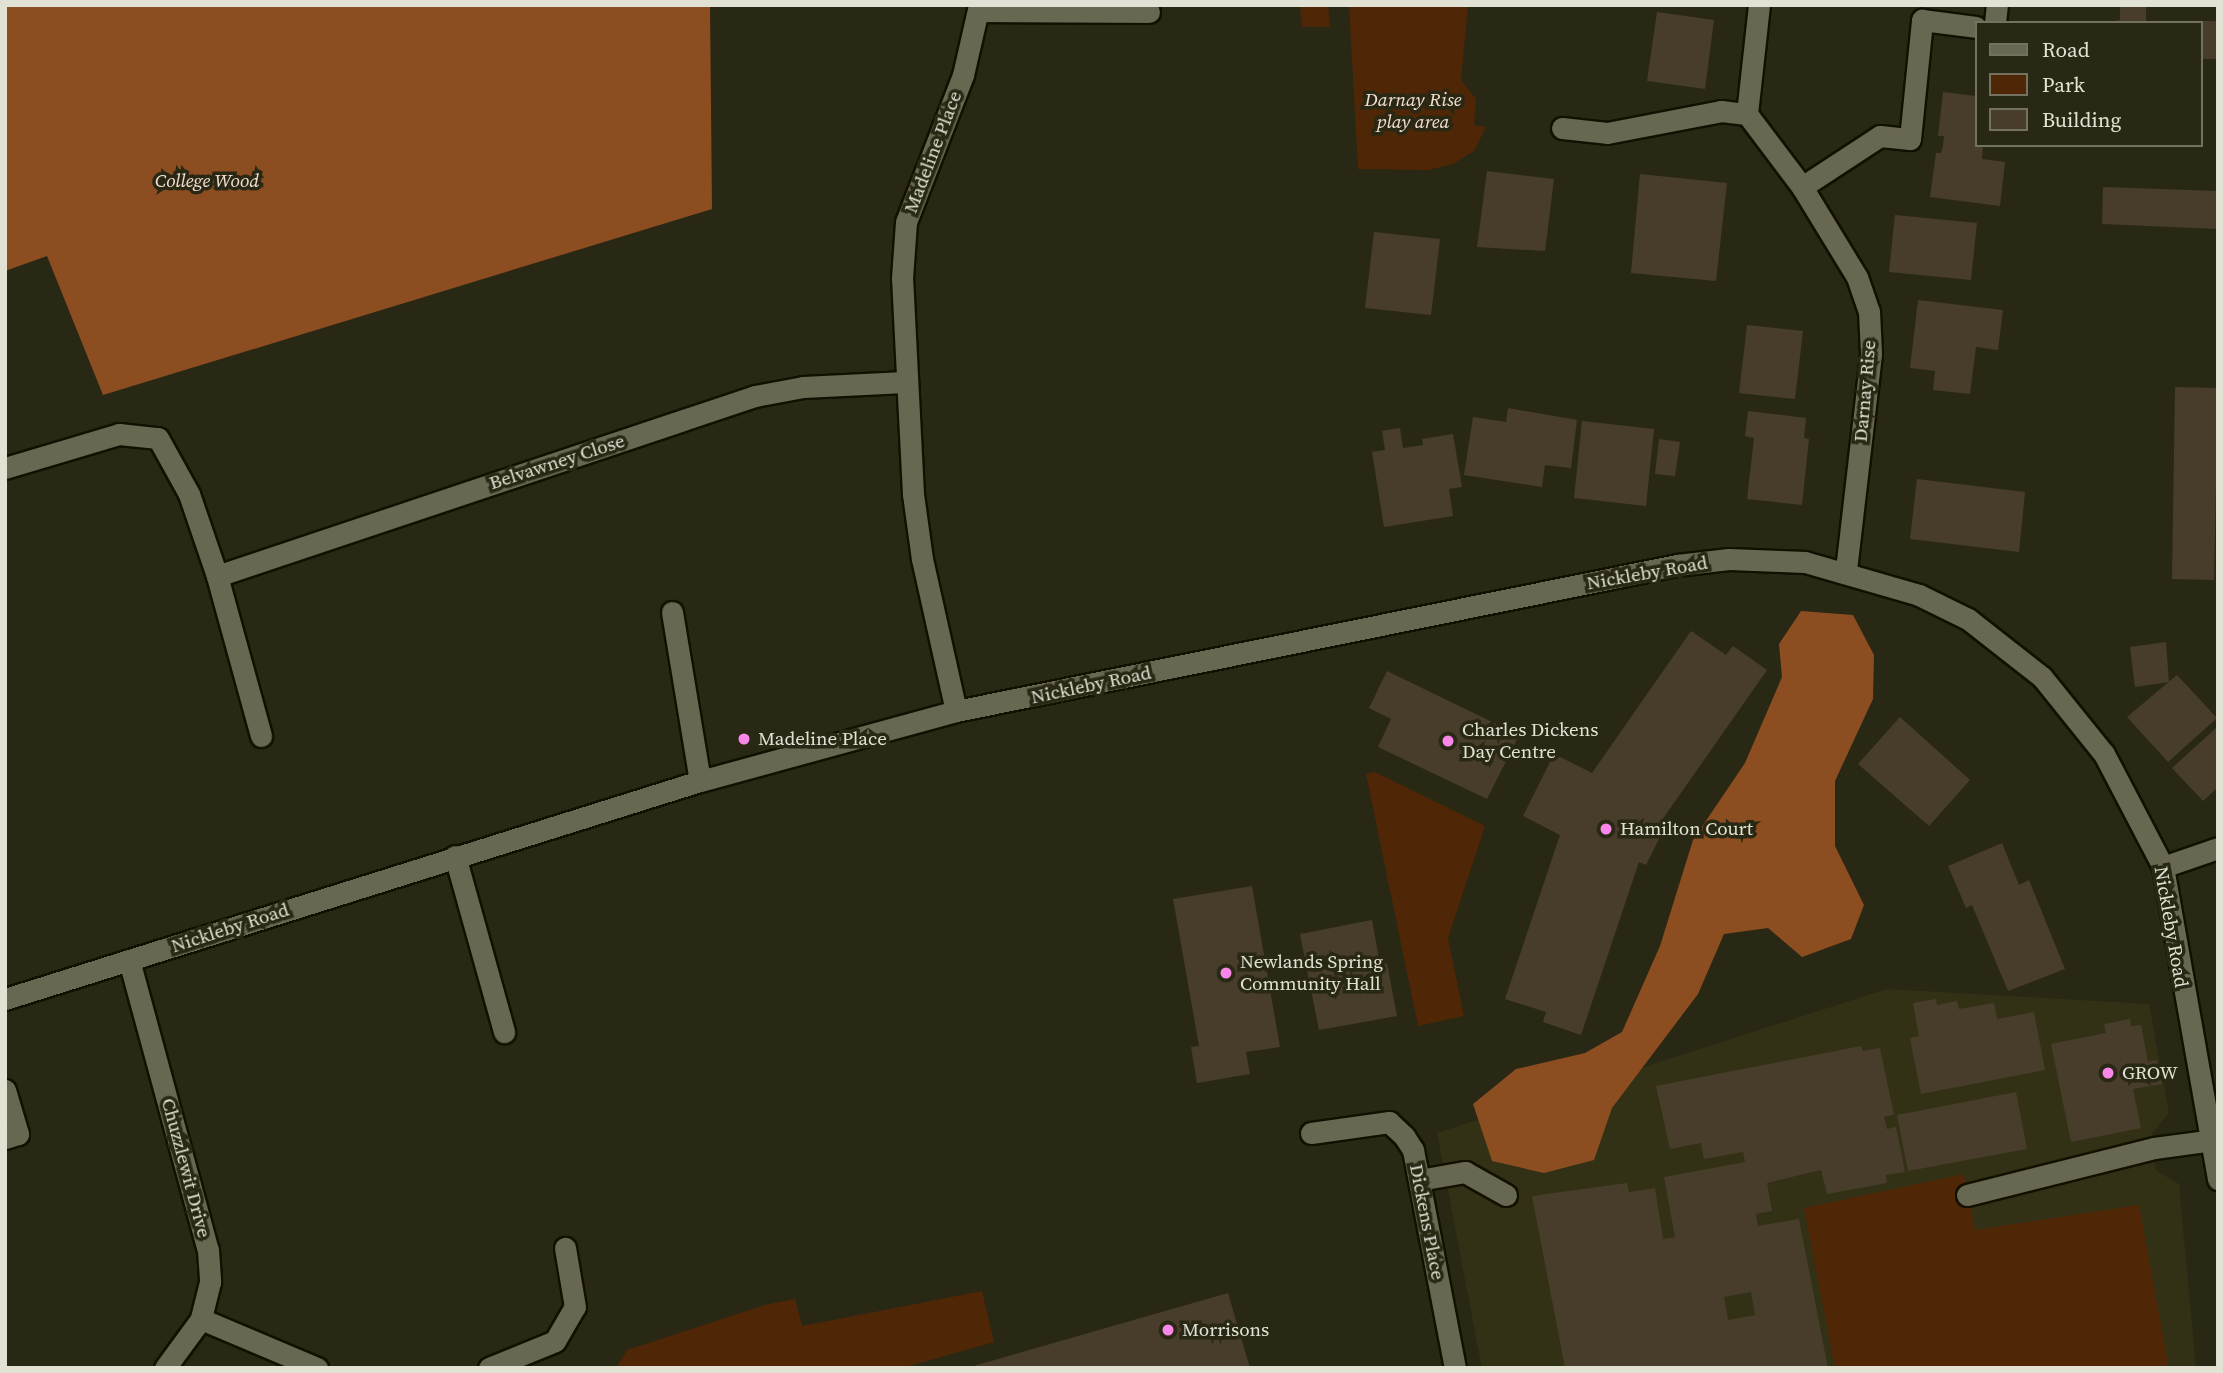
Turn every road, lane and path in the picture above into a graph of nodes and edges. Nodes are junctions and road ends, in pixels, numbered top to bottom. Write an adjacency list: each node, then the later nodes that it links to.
1 (1759, 5): 5 (street)
2 (979, 8): 3 (street, Madeline Place); 8 (street, Madeline Place)
3 (1149, 12)
4 (1974, 27): 7 (street)
5 (1747, 114): 6 (street); 7 (street, Darnay Rise)
6 (1562, 128)
7 (1802, 187): 10 (street, Darnay Rise)
8 (905, 382): 11 (street, Belvawney Close); 13 (street, Madeline Place)
9 (5, 468): 11 (street)
10 (1846, 571): 13 (street, Nickleby Road); 18 (street, Nickleby Road)
11 (217, 576): 14 (street)
12 (672, 612): 15 (street)
13 (956, 711): 15 (street, Nickleby Road)
14 (261, 736)
15 (700, 781): 17 (street, Nickleby Road)
16 (2218, 848): 18 (street)
17 (455, 856): 19 (street, Nickleby Road); 21 (street)
18 (2163, 867): 25 (street, Nickleby Road)
19 (129, 960): 20 (street, Nickleby Road); 31 (street, Chuzzlewit Drive)
20 (5, 999)
21 (504, 1032)
22 (5, 1090): 24 (street)
23 (1311, 1133): 27 (street, Dickens Place)
24 (5, 1138)
25 (2214, 1140): 26 (street, Nickleby Road); 29 (street)
26 (2218, 1179)
27 (1419, 1181): 28 (street); 35 (street, Dickens Place)
28 (1506, 1195)
29 (1968, 1195)
30 (565, 1248): 34 (street)
31 (201, 1319): 32 (street, Chuzzlewit Drive); 33 (street)
32 (165, 1368)
33 (317, 1368)
34 (489, 1368)
35 (1455, 1368)

